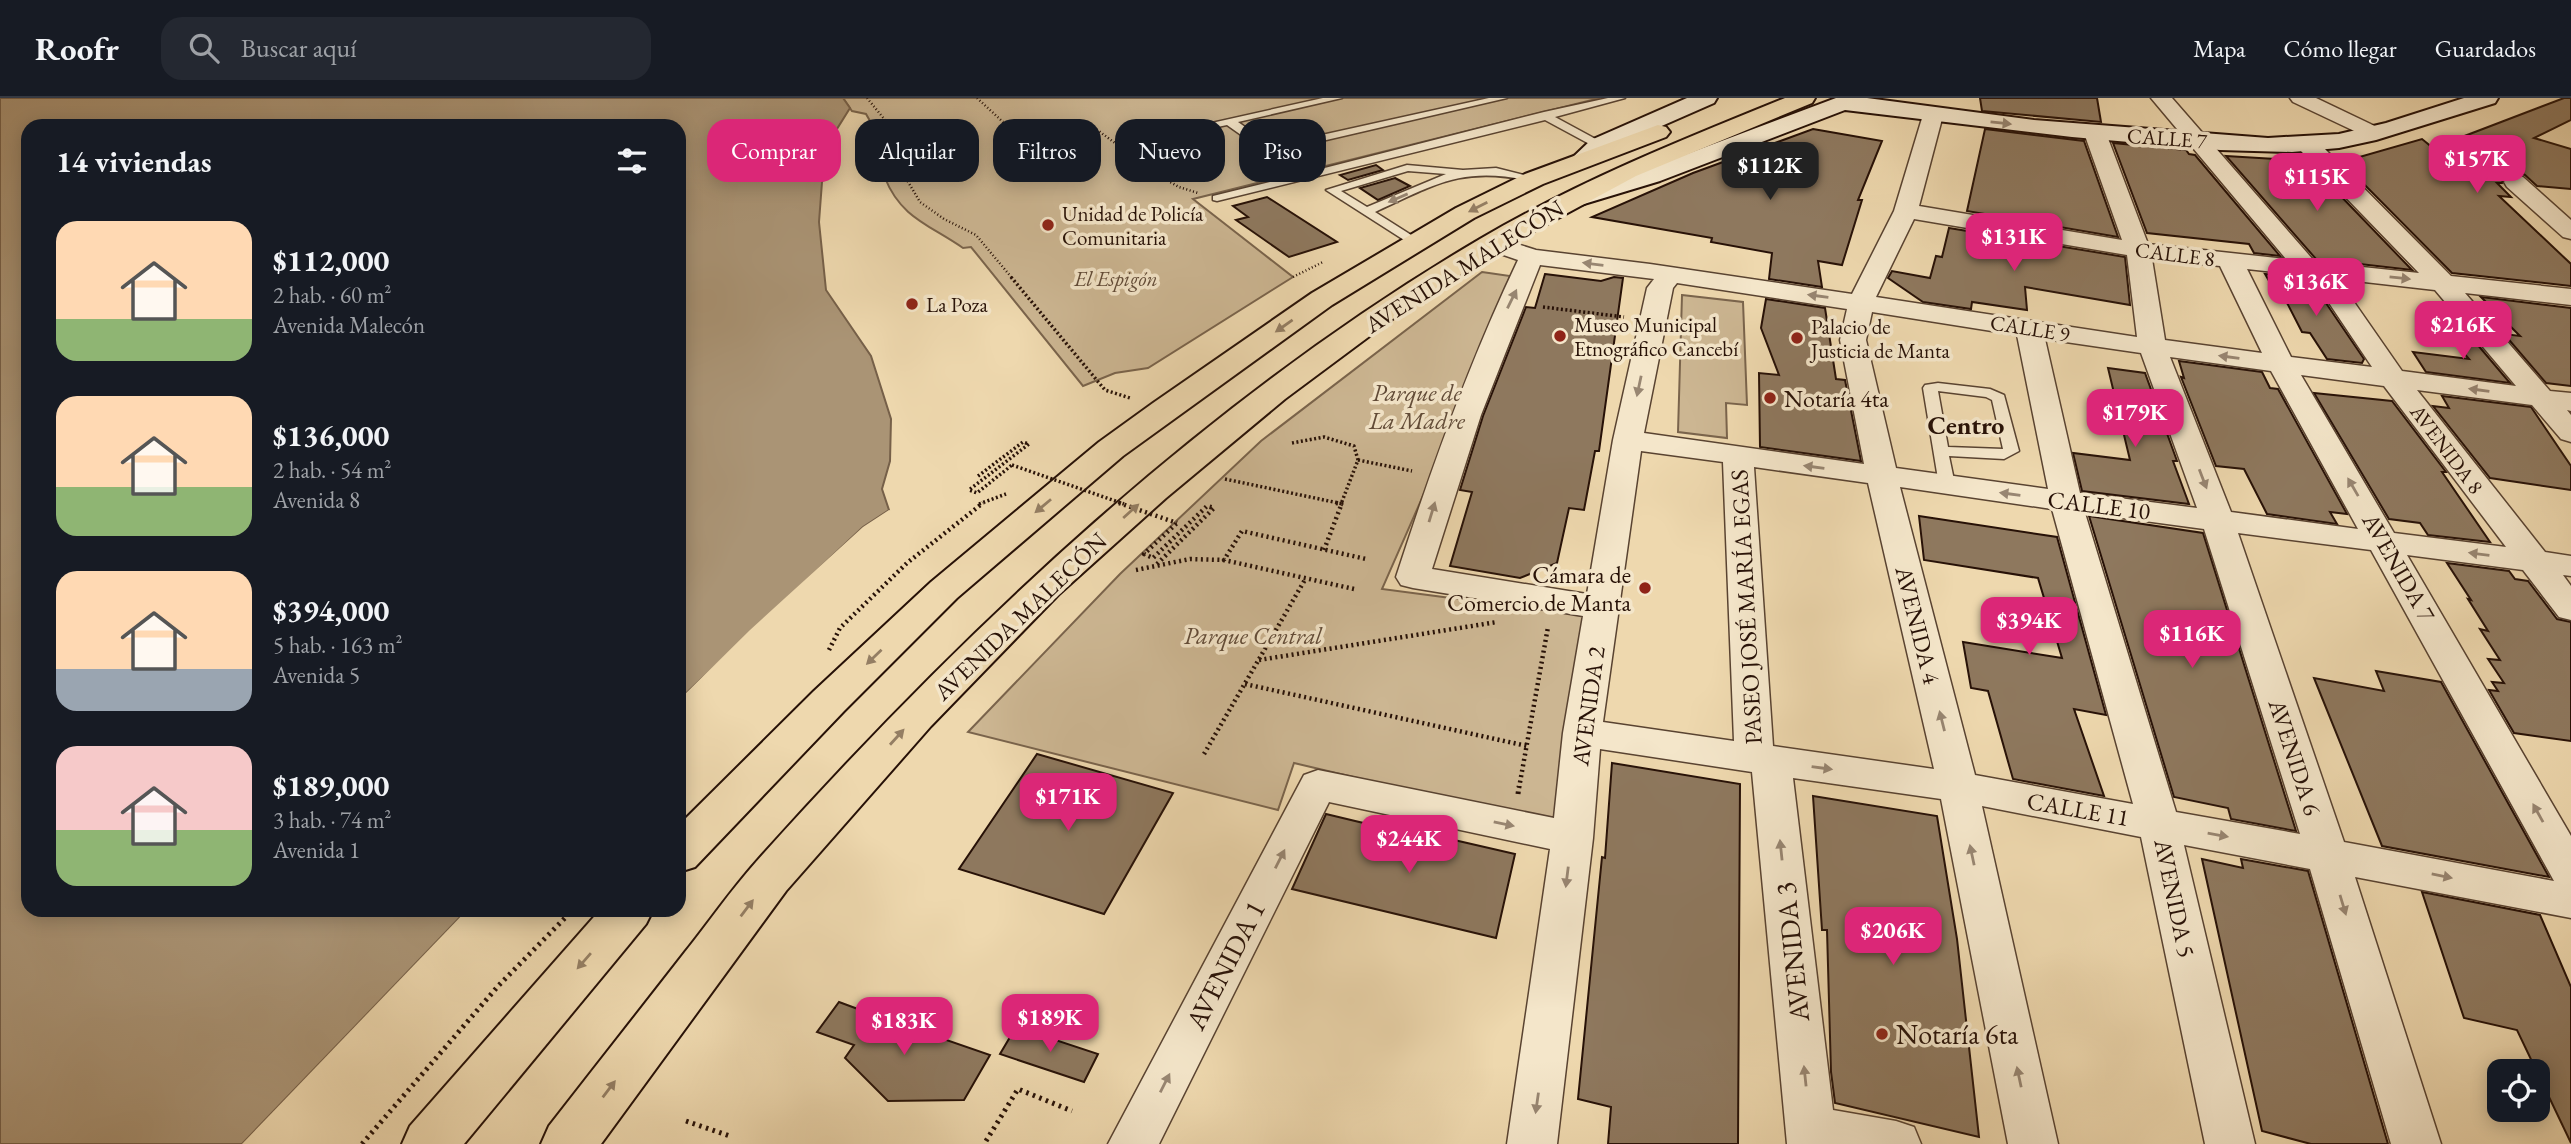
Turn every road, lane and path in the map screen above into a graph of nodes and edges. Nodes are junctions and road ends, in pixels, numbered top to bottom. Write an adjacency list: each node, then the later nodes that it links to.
1 (867, 98): 54 (path)
2 (978, 98): 23 (path)
3 (1336, 98): 16 (lane)
4 (1502, 98): 21 (lane)
5 (1620, 98): 12 (lane)
6 (1706, 98): 25 (street, AVENIDA MALECÓN)
7 (1752, 98): 25 (main road, AVENIDA MALECÓN)
8 (1804, 98): 34 (main road, AVENIDA MALECÓN)
9 (2161, 98): 22 (street, AVENIDA 8)
10 (2300, 98): 20 (street)
11 (2487, 98): 20 (street, CALLE 7)
12 (1599, 100): 14 (lane)
13 (1849, 101): 15 (street, CALLE 7); 34 (street, AVENIDA MALECÓN)
14 (1544, 115): 25 (lane); 26 (lane)
15 (1933, 115): 19 (street, CALLE 7, one-way to 19); 35 (street, AVENIDA 4)
16 (1229, 121): 17 (lane); 18 (lane)
17 (1225, 122)
18 (1239, 128)
19 (2095, 133): 22 (street, CALLE 7); 40 (street, AVENIDA 6)
20 (2374, 133): 24 (street, CALLE 7)
21 (1326, 137)
22 (2198, 141): 24 (street, CALLE 7); 43 (street, AVENIDA 8)
23 (1115, 144)
24 (2308, 145): 45 (street)
25 (1591, 152): 28 (main road, AVENIDA MALECÓN)
26 (1326, 170)
27 (1472, 171): 28 (lane); 36 (lane, one-way to 36); 36 (lane)
28 (1534, 179): 38 (main road, AVENIDA MALECÓN, one-way to 38)
29 (1172, 182): 32 (path)
30 (1279, 182): 33 (lane)
31 (2515, 182): 37 (street)
32 (1203, 193)
33 (1217, 198)
34 (1574, 199): 39 (main road, AVENIDA MALECÓN)
35 (1906, 211): 40 (street, CALLE 8); 47 (street, AVENIDA 4)
36 (1366, 212): 38 (lane)
37 (2571, 232)
38 (1415, 243): 95 (main road, AVENIDA MALECÓN, one-way to 95)
39 (1492, 243): 41 (street, CALLE 9); 108 (main road, AVENIDA MALECÓN, one-way to 39)
40 (2138, 250): 42 (street, CALLE 8); 51 (street, AVENIDA 6)
41 (1532, 257): 44 (street, CALLE 9, one-way to 41); 48 (street, one-way to 41)
42 (2230, 261): 43 (street, CALLE 8); 52 (street, AVENIDA 7)
43 (2307, 268): 45 (street, CALLE 8, one-way to 45); 53 (street, AVENIDA 8)
44 (1670, 274): 47 (street, CALLE 9, one-way to 44); 58 (street, AVENIDA 2, one-way to 58)
45 (2442, 283): 46 (street, CALLE 8); 55 (street)
46 (2571, 297)
47 (1861, 302): 50 (street, CALLE 9); 64 (street, AVENIDA 4)
48 (1510, 303): 49 (path); 81 (street, one-way to 48)
49 (1631, 317)
50 (2029, 328): 51 (street, CALLE 9); 68 (street, AVENIDA 5)
51 (2152, 346): 52 (street, CALLE 9, one-way to 51); 70 (street, AVENIDA 6, one-way to 70)
52 (2281, 364): 53 (street, CALLE 9); 71 (street, AVENIDA 7, one-way to 52)
53 (2392, 377): 55 (street, CALLE 9, one-way to 53); 75 (street, AVENIDA 8)
54 (1134, 399)
55 (2541, 399): 56 (street, CALLE 9); 57 (street)
56 (2571, 402)
57 (2571, 433)
58 (1628, 440): 61 (street, CALLE 10); 81 (street, AVENIDA 2)
59 (1292, 443): 62 (path)
60 (1940, 451): 60 (lane); 67 (lane)
61 (1738, 456): 64 (street, CALLE 10, one-way to 61); 90 (street, PASEO JOSÉ MARÍA EGAS)
62 (1359, 460): 66 (path); 69 (path)
63 (978, 476): 76 (path, bridge)
64 (1882, 477): 67 (street, CALLE 10); 91 (street, AVENIDA 4, one-way to 64)
65 (1225, 479): 69 (path)
66 (1408, 483)
67 (1947, 485): 68 (street, CALLE 10, one-way to 67)
68 (2066, 501): 70 (street, CALLE 10); 93 (street, AVENIDA 5)
69 (1343, 504): 72 (path)
70 (2218, 521): 71 (street, CALLE 10); 96 (street, AVENIDA 6)
71 (2385, 543): 75 (street, CALLE 10, one-way to 71); 97 (street, AVENIDA 7, one-way to 71)
72 (1324, 550): 73 (path); 74 (path)
73 (1366, 559)
74 (1224, 560): 76 (path); 79 (path)
75 (2532, 560): 77 (street, CALLE 10); 82 (street, AVENIDA 8)
76 (1157, 564): 78 (path)
77 (2571, 566)
78 (1136, 570)
79 (1306, 578): 80 (path); 85 (path)
80 (1354, 589)
81 (1603, 608): 87 (street, AVENIDA 2)
82 (2571, 608)
83 (1550, 613): 88 (path)
84 (1511, 620): 85 (path)
85 (1259, 660): 86 (path)
86 (1245, 684): 88 (path); 89 (path)
87 (1582, 733): 90 (street, CALLE 11); 94 (street, AVENIDA 2)
88 (1527, 746): 92 (path)
89 (1204, 754)
90 (1763, 760): 91 (street, CALLE 11, one-way to 91); 104 (street, AVENIDA 3, one-way to 90)
91 (1958, 787): 93 (street, CALLE 11); 112 (street, AVENIDA 4, one-way to 91)
92 (1517, 798)
93 (2159, 824): 96 (street, CALLE 11, one-way to 96); 113 (street, AVENIDA 5)
94 (1572, 838): 109 (street, AVENIDA 1, one-way to 94); 110 (street, AVENIDA 2, one-way to 110)
95 (686, 847)
96 (2327, 854): 98 (street, CALLE 11, one-way to 98); 114 (street, AVENIDA 6, one-way to 114)
97 (2571, 873)
98 (2571, 901)
99 (566, 917): 106 (path)
100 (623, 917): 107 (main road, one-way to 107)
101 (1072, 1111): 105 (path)
102 (686, 1121): 103 (path)
103 (730, 1136)
104 (1812, 1137): 111 (street)
105 (986, 1141)
106 (362, 1144)
107 (429, 1144)
108 (568, 1144)
109 (1133, 1144)
110 (1532, 1144)
111 (1896, 1144)
112 (2033, 1144)
113 (2230, 1144)
114 (2416, 1144)

